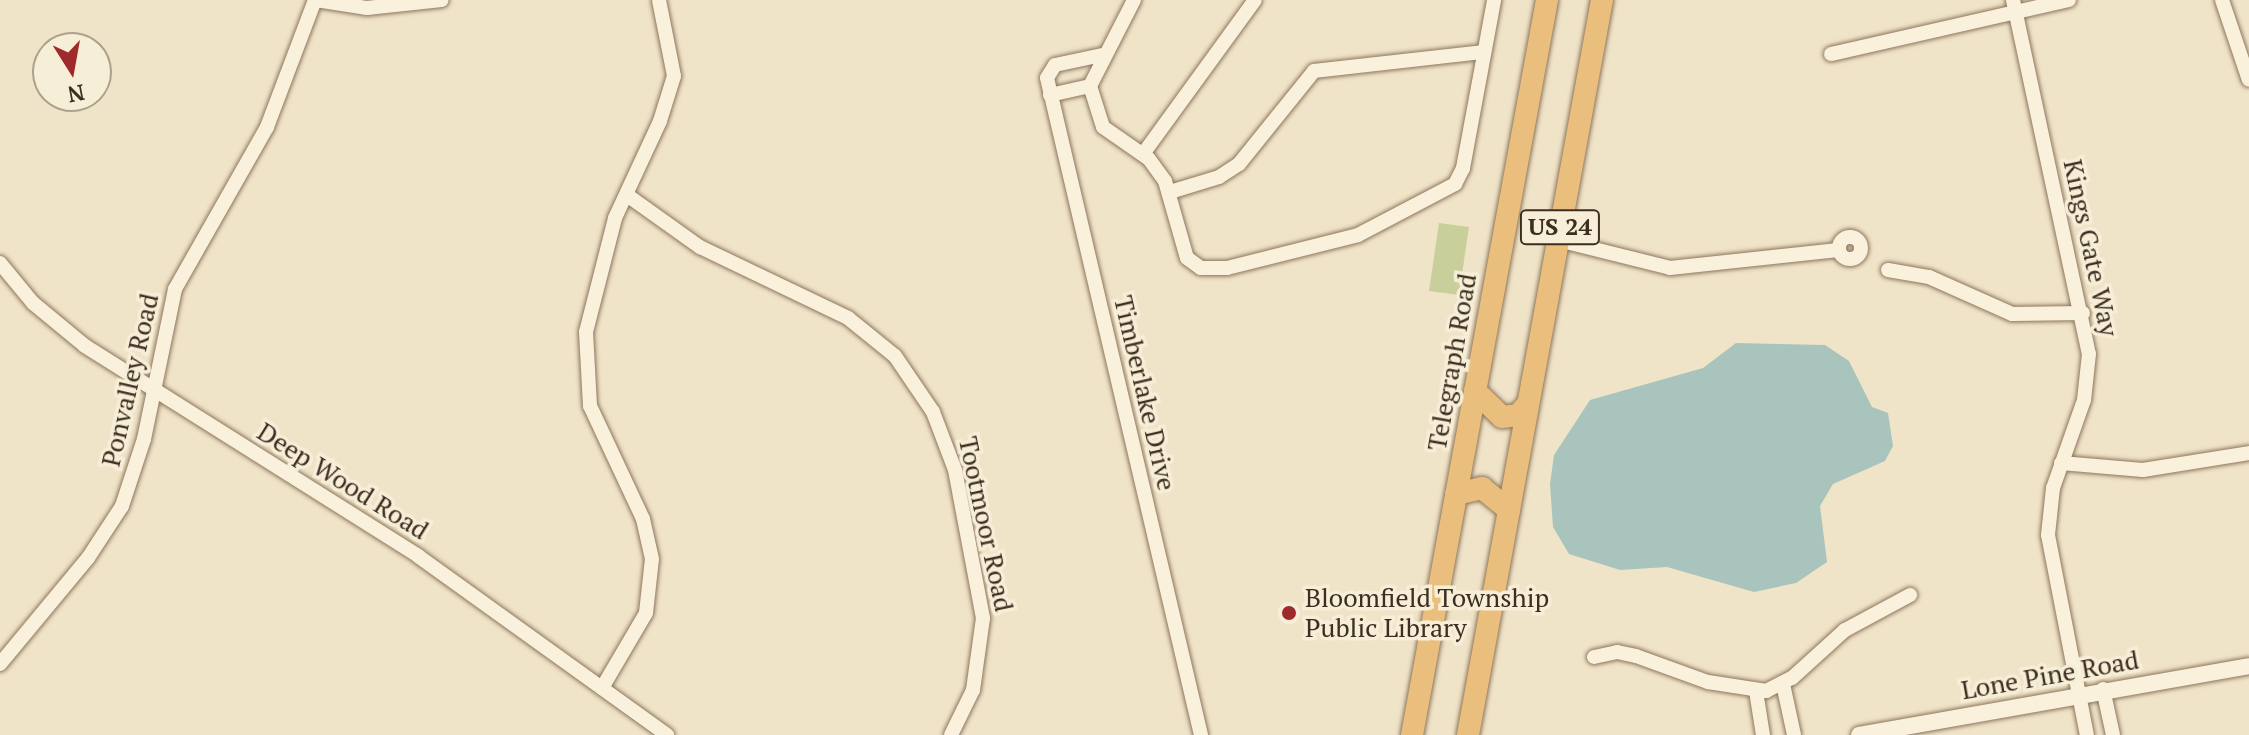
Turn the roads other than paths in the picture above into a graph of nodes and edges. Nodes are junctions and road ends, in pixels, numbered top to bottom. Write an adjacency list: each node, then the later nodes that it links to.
1 (315, 0): 2 (street); 27 (street, Ponvalley Road)
2 (442, 0)
3 (659, 0): 20 (street)
4 (1134, 0): 14 (street)
5 (1255, 0): 18 (street)
6 (1494, 0): 12 (street)
7 (1547, 0): 26 (highway, Telegraph Road / US 24)
8 (1602, 0): 21 (highway, US 24)
9 (2069, 0): 11 (street)
10 (2222, 0): 15 (street)
11 (2014, 6): 13 (street); 25 (street, Kings Gate Way)
12 (1484, 52): 19 (street); 19 (street)
13 (1831, 54)
14 (1102, 55): 16 (street); 17 (street, Timberlake Drive)
15 (2249, 80)
16 (1090, 86): 17 (street); 18 (street)
17 (1050, 95): 44 (street, Timberlake Drive)
18 (1143, 154): 19 (street)
19 (1170, 192)
20 (627, 195): 38 (street); 43 (street, Tootmoor Road)
21 (1558, 240): 22 (street); 28 (highway, US 24)
22 (1838, 250)
23 (0, 263): 27 (street, Deep Wood Road)
24 (1888, 270): 25 (street)
25 (2083, 313): 30 (street, Kings Gate Way)
26 (1475, 391): 28 (highway); 31 (highway, Telegraph Road / US 24)
27 (152, 392): 35 (street, Ponvalley Road); 38 (street, Deep Wood Road)
28 (1528, 404): 32 (highway, US 24)
29 (2249, 453): 30 (street)
30 (2061, 463): 41 (street, Kings Gate Way)
31 (1456, 494): 32 (highway); 45 (highway, Telegraph Road / US 24)
32 (1509, 510): 46 (highway, US 24)
33 (1910, 595): 37 (street)
34 (1594, 657): 40 (street)
35 (0, 664)
36 (2249, 666): 39 (street, Lone Pine Road)
37 (1783, 684): 40 (street); 48 (street)
38 (602, 688): 42 (street, Deep Wood Road)
39 (2103, 689): 41 (street, Lone Pine Road); 51 (street)
40 (1756, 691): 47 (street)
41 (2079, 693): 49 (street, Lone Pine Road); 50 (street, Kings Gate Way)
42 (667, 735)
43 (951, 735)
44 (1201, 735)
45 (1412, 735)
46 (1468, 735)
47 (1763, 735)
48 (1794, 735)
49 (1859, 735)
50 (2087, 735)
51 (2113, 735)

